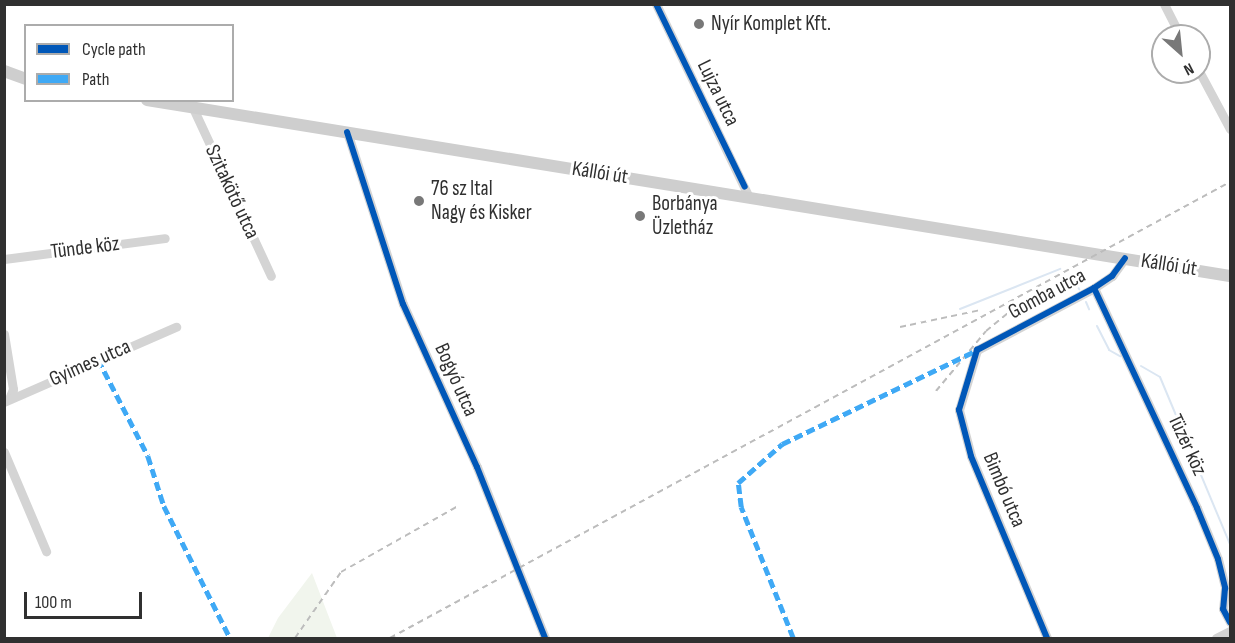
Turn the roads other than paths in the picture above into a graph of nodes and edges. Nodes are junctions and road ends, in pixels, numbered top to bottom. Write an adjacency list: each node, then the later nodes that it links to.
1 (656, 4): 13 (street, Lujza utca)
2 (1164, 4): 3 (street)
3 (1174, 24)
4 (4, 71): 5 (main road)
5 (24, 80)
6 (24, 81): 7 (main road)
7 (4, 82)
8 (1206, 84): 11 (street)
9 (158, 102): 10 (main road, Kállói út)
10 (193, 108): 12 (main road, Kállói út); 17 (street, Szitakötő utca)
11 (1230, 129)
12 (347, 132): 13 (main road, Kállói út); 28 (street, Bogyó utca)
13 (749, 196): 15 (main road, Kállói út)
14 (165, 238): 16 (street, Tünde köz)
15 (1125, 258): 18 (main road, Kállói út); 19 (street, Gomba utca)
16 (4, 259)
17 (271, 276)
18 (1230, 276)
19 (1094, 288): 22 (street, Gomba utca); 26 (street, Tüzér köz)
20 (176, 327): 23 (street, Gyimes utca)
21 (4, 334): 23 (street)
22 (977, 350): 29 (street, Bimbó utca)
23 (7, 401)
24 (4, 452): 25 (street)
25 (46, 551)
26 (1230, 622)
27 (1230, 631): 30 (street)
28 (545, 639)
29 (1047, 639)
30 (1216, 639)

